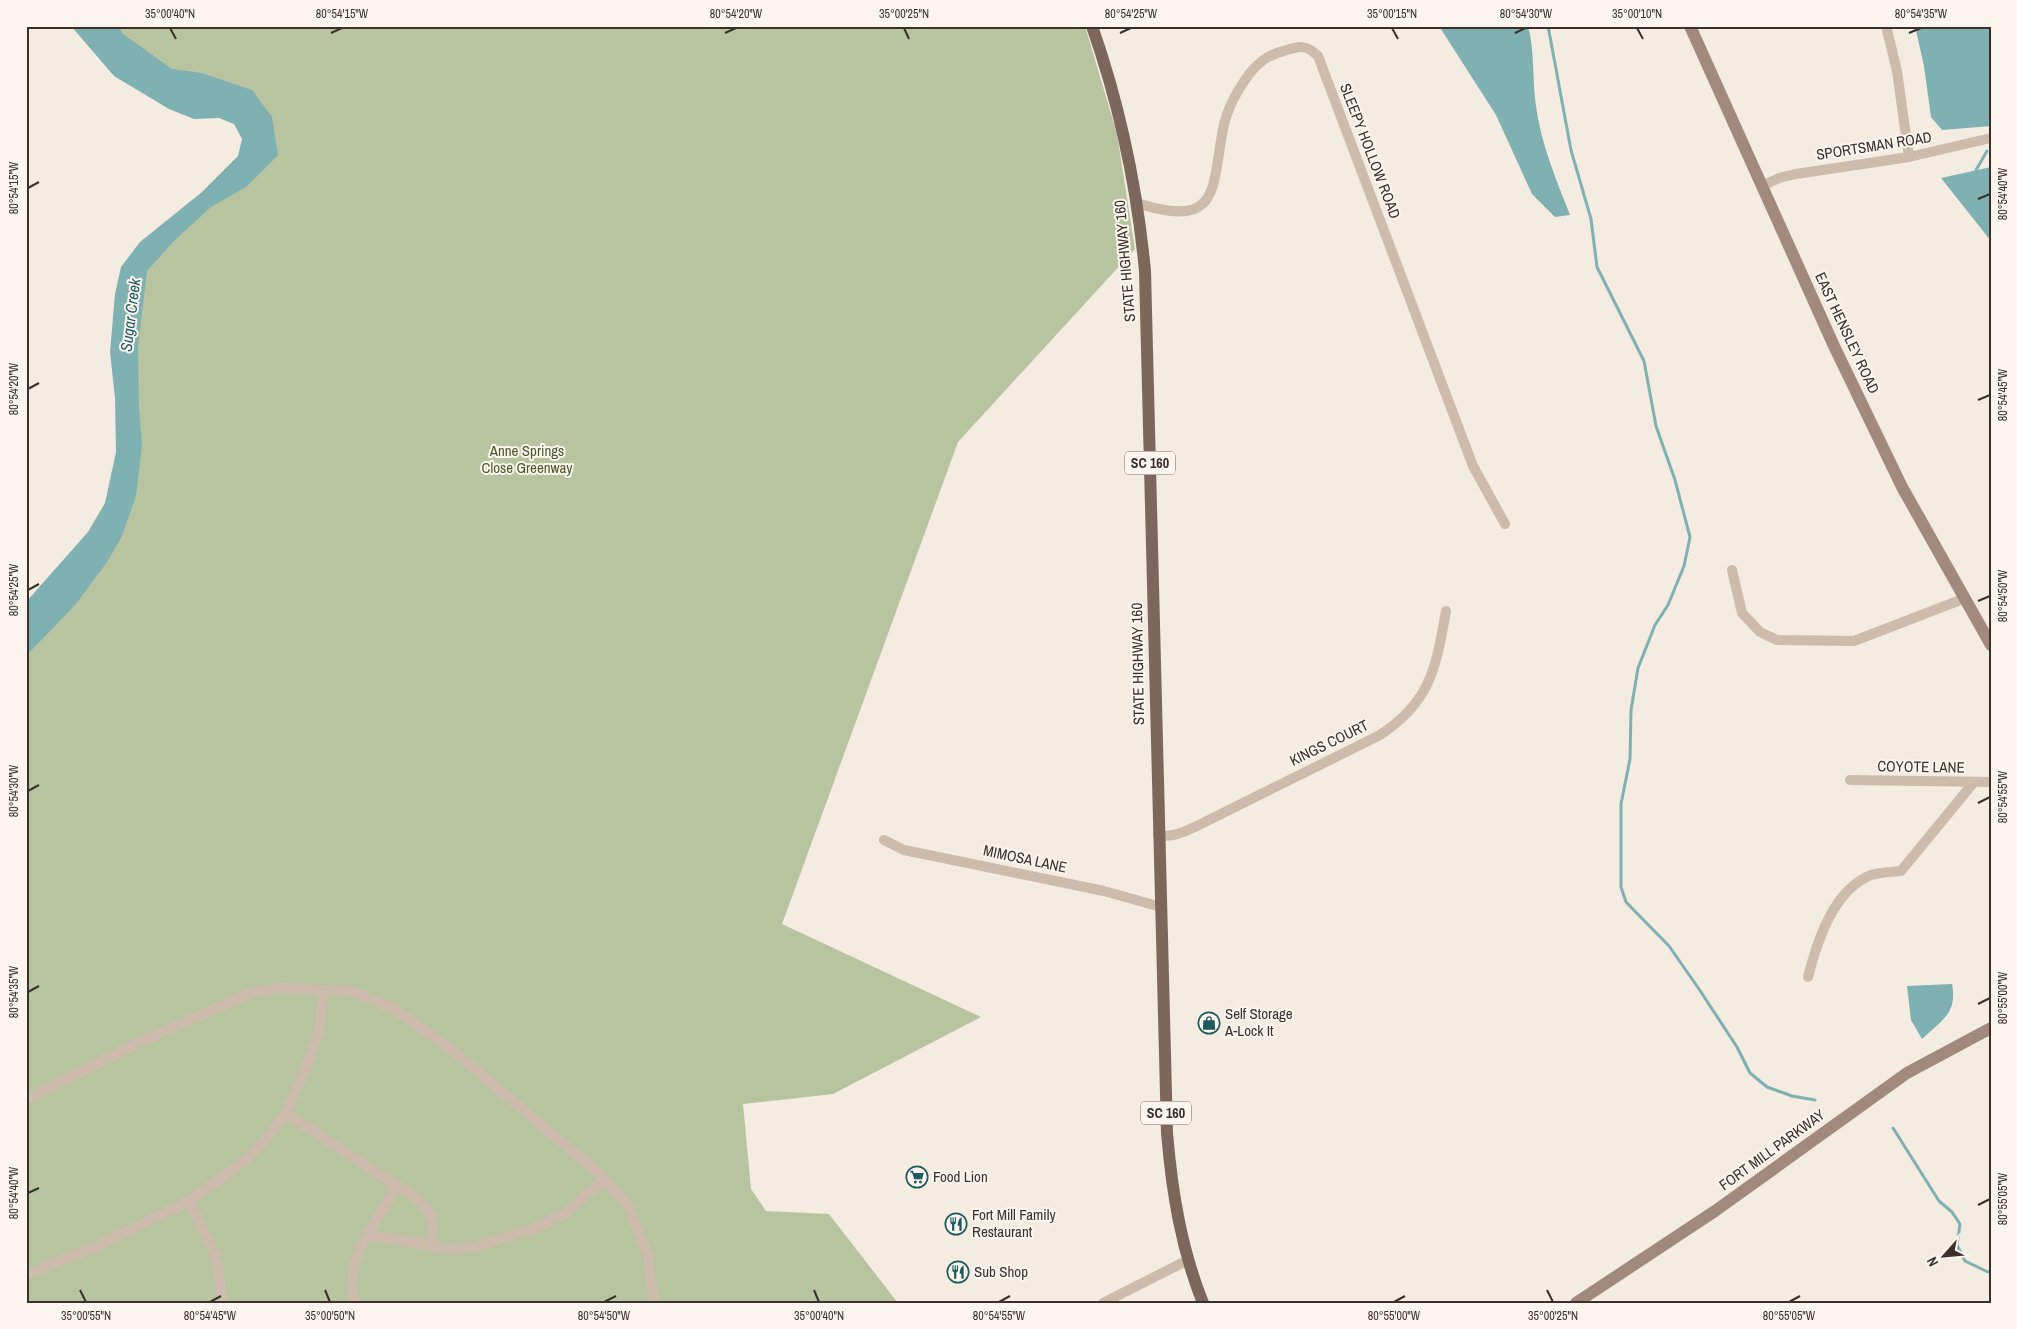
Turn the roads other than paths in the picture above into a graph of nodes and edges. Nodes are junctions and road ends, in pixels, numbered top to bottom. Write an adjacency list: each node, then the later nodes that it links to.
1 (1092, 26): 7 (main road, STATE HIGHWAY 160 / SC 160)
2 (1690, 26): 6 (main road, EAST HENSLEY ROAD)
3 (1886, 26): 5 (street)
4 (1991, 138): 5 (street, SPORTSMAN ROAD)
5 (1909, 157): 6 (street, SPORTSMAN ROAD)
6 (1762, 186): 10 (main road, EAST HENSLEY ROAD)
7 (1137, 203): 8 (street, SLEEPY HOLLOW ROAD); 16 (main road, STATE HIGHWAY 160 / SC 160)
8 (1504, 524)
9 (1732, 570): 10 (street)
10 (1963, 599): 12 (main road, EAST HENSLEY ROAD)
11 (1446, 611): 16 (street, KINGS COURT)
12 (1991, 646)
13 (1850, 780): 14 (street, COYOTE LANE)
14 (1974, 782): 15 (street, COYOTE LANE); 19 (street)
15 (1991, 782)
16 (1158, 834): 18 (main road, STATE HIGHWAY 160 / SC 160)
17 (884, 840): 18 (street, MIMOSA LANE)
18 (1161, 906): 29 (main road, STATE HIGHWAY 160 / SC 160)
19 (1808, 977)
20 (324, 990): 22 (street); 23 (street); 24 (street)
21 (1991, 1028): 36 (main road, FORT MILL PARKWAY)
22 (26, 1099)
23 (286, 1113): 25 (street); 26 (street)
24 (604, 1179): 28 (street); 33 (street)
25 (397, 1186): 27 (street); 28 (street)
26 (189, 1201): 30 (street); 31 (street)
27 (368, 1235): 28 (street); 32 (street)
28 (430, 1245)
29 (1188, 1260): 34 (street); 35 (main road, STATE HIGHWAY 160 / SC 160)
30 (26, 1275)
31 (222, 1303)
32 (354, 1303)
33 (654, 1303)
34 (1103, 1303)
35 (1203, 1303)
36 (1576, 1303)

